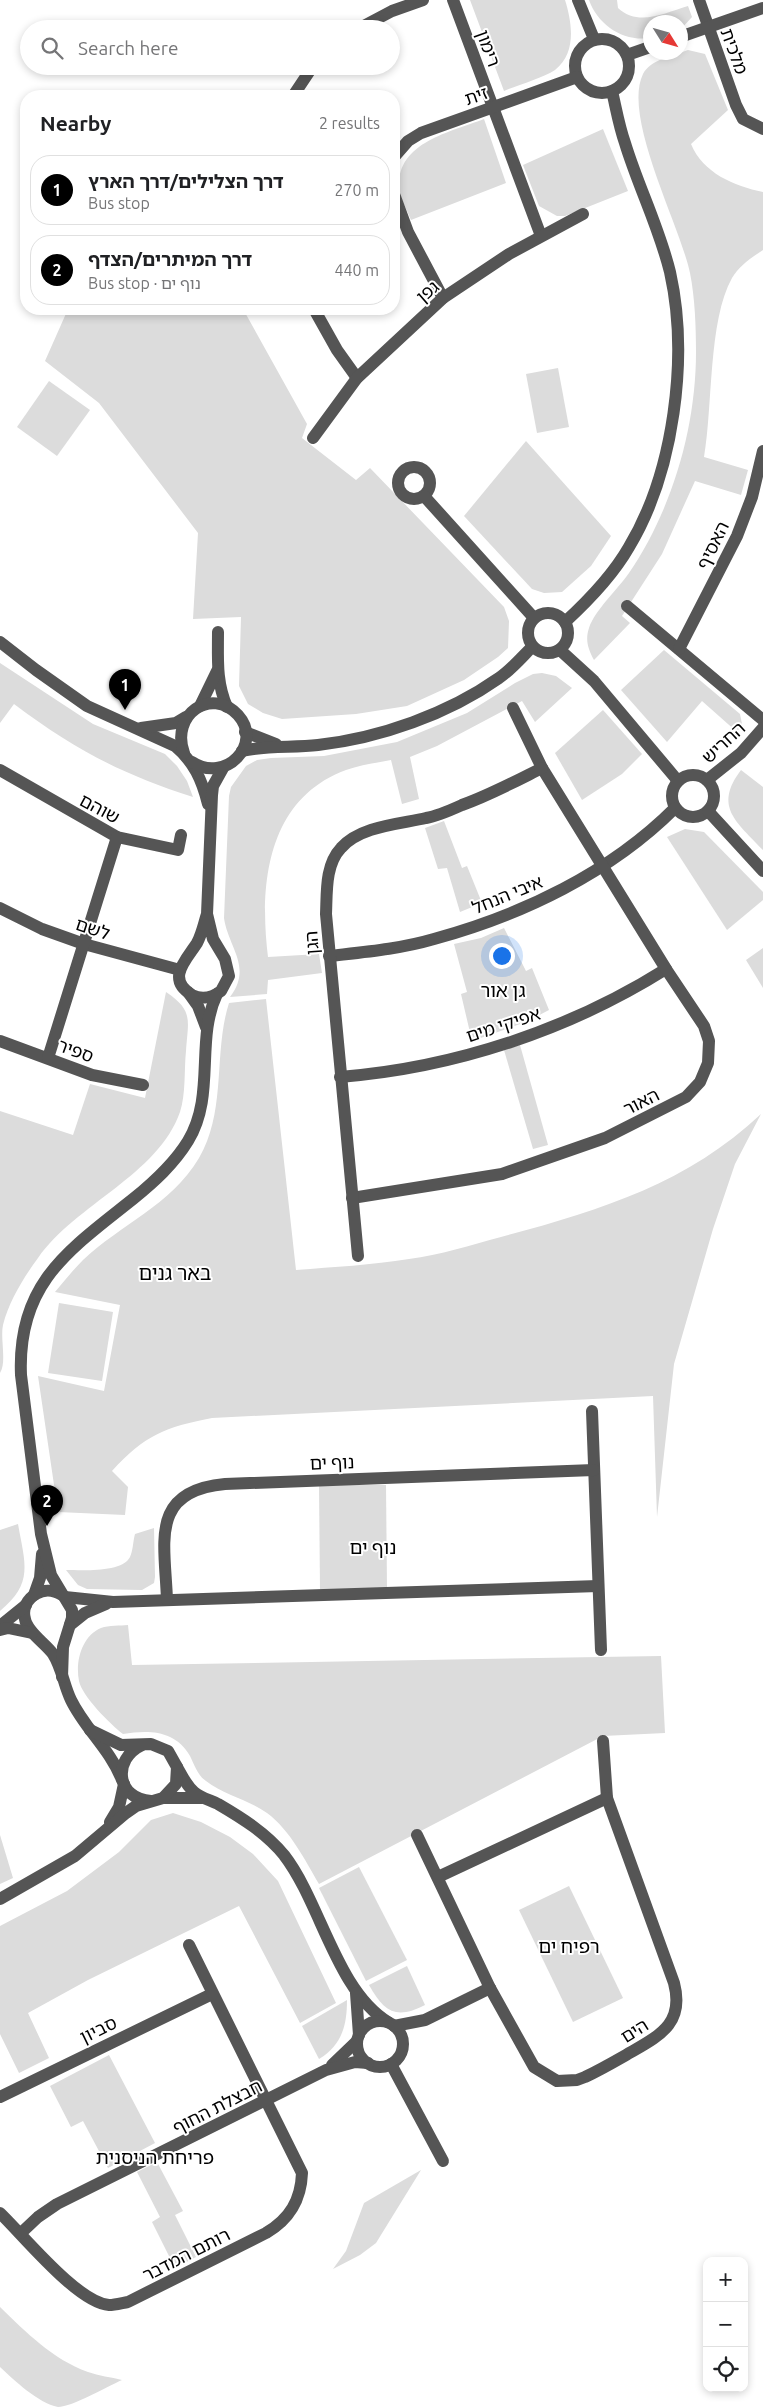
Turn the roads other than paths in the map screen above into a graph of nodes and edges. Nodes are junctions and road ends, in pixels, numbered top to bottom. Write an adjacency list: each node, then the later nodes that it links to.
1 (423, 0): 6 (street)
2 (453, 0): 16 (street, רימון)
3 (578, 0): 9 (street)
4 (699, 0): 7 (street, מלכית)
5 (763, 8): 7 (street)
6 (375, 20)
7 (708, 28): 8 (street); 17 (street, מלכית)
8 (688, 34)
9 (594, 39): 11 (street); 13 (street)
10 (643, 50): 11 (street)
11 (627, 56): 15 (street)
12 (307, 75): 14 (street)
13 (577, 77): 15 (street); 16 (street, זית)
14 (296, 90)
15 (612, 91): 30 (street)
16 (492, 108): 18 (street, זית); 21 (street)
17 (763, 129)
18 (400, 150)
19 (400, 210): 22 (street)
20 (583, 214): 21 (street, גפן)
21 (541, 236): 22 (street, גפן)
22 (443, 298): 24 (street, גפן)
23 (317, 315): 24 (street)
24 (358, 378): 25 (street, גפן)
25 (313, 438)
26 (763, 451): 35 (street, האסיף)
27 (424, 496): 29 (street)
28 (627, 606): 35 (street)
29 (534, 618): 30 (street); 33 (street)
30 (565, 622): 34 (street)
31 (218, 632): 36 (street)
32 (0, 642): 42 (street)
33 (532, 647): 34 (street); 45 (street)
34 (560, 650): 52 (street)
35 (679, 650): 41 (street)
36 (217, 671): 37 (street); 38 (street)
37 (200, 706): 38 (street); 40 (street)
38 (227, 707): 44 (street)
39 (513, 708): 49 (street)
40 (186, 717): 42 (street); 47 (street)
41 (763, 720)
42 (136, 728): 47 (street)
43 (763, 728): 51 (street, החריש)
44 (245, 732): 45 (street); 46 (street)
45 (281, 746): 46 (street)
46 (242, 751): 48 (street)
47 (187, 757): 48 (street); 55 (street)
48 (224, 768): 55 (street)
49 (542, 768): 58 (street); 64 (street, הגן)
50 (0, 770): 57 (street, שוהם)
51 (707, 780): 52 (street); 54 (street)
52 (678, 781): 53 (street)
53 (675, 808): 54 (street); 58 (street, איבי הנחל)
54 (708, 811): 59 (street)
55 (210, 816): 61 (street)
56 (181, 835): 57 (street, שוהם)
57 (117, 837): 62 (street)
58 (602, 867): 64 (street, איבי הנחל); 66 (street, האור)
59 (763, 871)
60 (0, 908): 62 (street, לשם)
61 (207, 914): 63 (street); 65 (street)
62 (84, 944): 67 (street, לשם); 72 (street)
63 (190, 953): 65 (street); 67 (street)
64 (329, 956): 73 (street, הגן)
65 (225, 959): 69 (street)
66 (666, 969): 73 (street, אפיקי מים); 75 (street, האור)
67 (180, 970): 68 (street)
68 (188, 992): 69 (street); 70 (street)
69 (217, 994): 70 (street)
70 (207, 1029): 79 (street)
71 (0, 1041): 72 (street, ספיר)
72 (48, 1058): 74 (street, ספיר)
73 (340, 1078): 75 (street, הגן)
74 (143, 1085)
75 (352, 1198): 76 (street, הגן)
76 (358, 1256)
77 (592, 1411): 78 (street)
78 (594, 1470): 80 (street); 83 (street, נוף ים)
79 (41, 1534): 81 (street); 82 (street)
80 (598, 1586): 83 (street); 88 (street)
81 (63, 1596): 82 (street); 84 (street); 85 (street)
82 (30, 1600): 86 (street); 87 (street)
83 (167, 1600): 84 (street)
84 (114, 1602): 85 (street)
85 (69, 1626): 87 (street); 89 (street)
86 (0, 1628): 87 (street)
87 (35, 1635): 89 (street)
88 (601, 1650)
89 (62, 1677): 90 (street)
90 (90, 1730): 92 (street); 94 (street)
91 (603, 1741): 96 (street, הים)
92 (142, 1745): 93 (street); 94 (street)
93 (177, 1767): 95 (street); 97 (street)
94 (123, 1782): 97 (street); 99 (street)
95 (202, 1798): 97 (street); 104 (street)
96 (607, 1798): 100 (street); 103 (street, הים)
97 (157, 1800): 99 (street)
98 (417, 1835): 100 (street, הים)
99 (100, 1836): 101 (street)
100 (438, 1877): 103 (street, הים)
101 (0, 1899)
102 (189, 1945): 105 (street)
103 (490, 1988): 106 (street)
104 (355, 1991): 107 (street); 108 (street)
105 (212, 1994): 113 (street, סביון); 114 (street)
106 (425, 2020): 107 (street); 109 (street)
107 (391, 2024): 108 (street); 109 (street)
108 (358, 2038): 110 (street); 112 (street, חבצלת החוף)
109 (403, 2045): 111 (street)
110 (368, 2063): 111 (street); 112 (street, חבצלת החוף)
111 (390, 2064): 115 (street)
112 (326, 2070): 114 (street, חבצלת החוף)
113 (0, 2097)
114 (267, 2100): 117 (street, חבצלת החוף); 117 (street, רותם המדבר)
115 (443, 2161)
116 (0, 2213): 117 (street, רותם המדבר)
117 (20, 2233)

